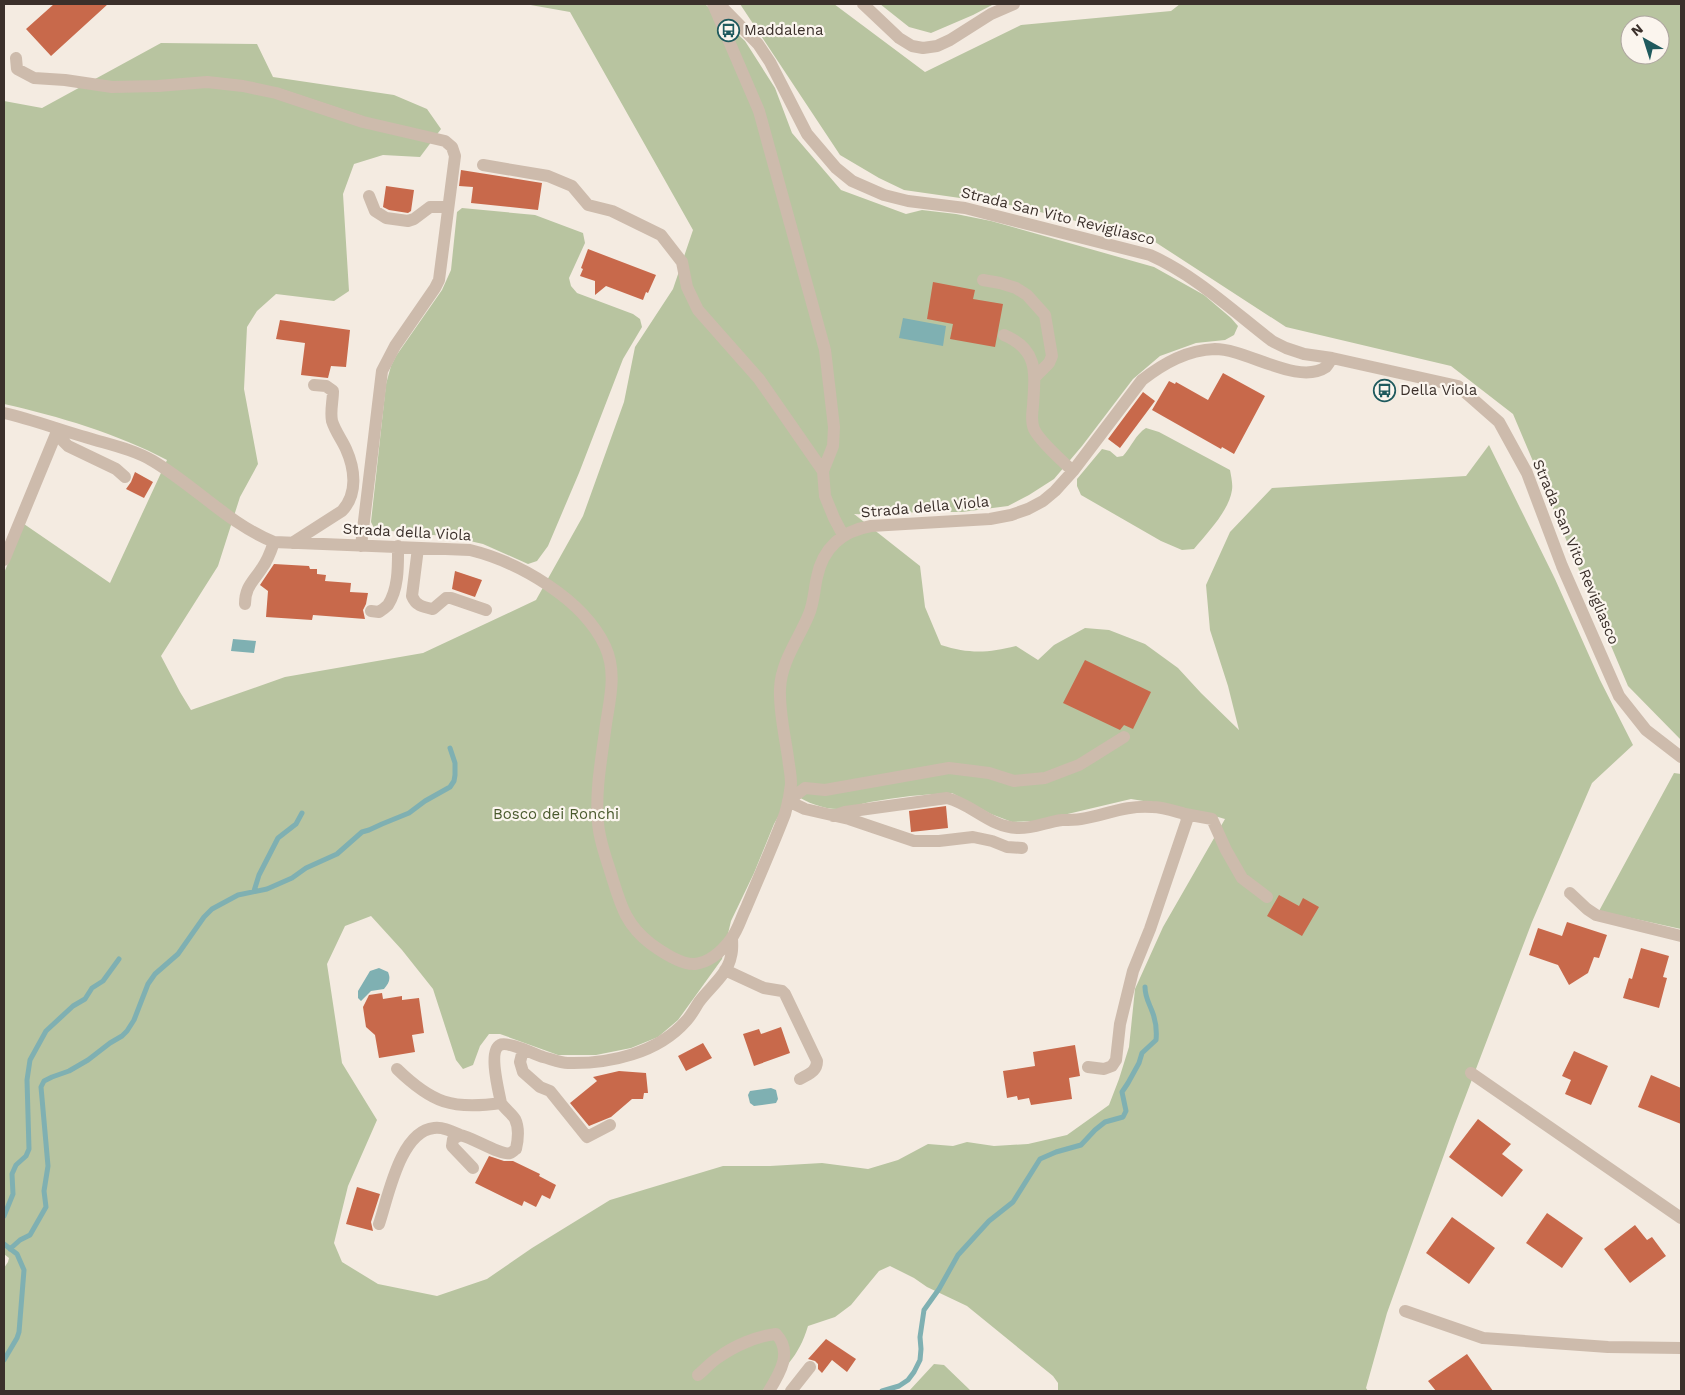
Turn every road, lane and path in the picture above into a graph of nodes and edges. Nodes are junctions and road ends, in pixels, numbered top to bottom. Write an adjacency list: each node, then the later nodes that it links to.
1 (714, 4): 16 (street)
2 (719, 4): 11 (street, Strada San Vito Revigliasco)
3 (863, 4): 4 (street)
4 (1014, 4)
5 (16, 58): 8 (street)
6 (483, 165): 16 (street)
7 (370, 196): 8 (street)
8 (448, 207): 22 (street)
9 (983, 280): 12 (street)
10 (1004, 335): 12 (street)
11 (1332, 358): 17 (street, Strada della Viola); 30 (street, Strada San Vito Revigliasco)
12 (1035, 377): 17 (street)
13 (314, 386): 21 (street)
14 (4, 413): 15 (street, Strada della Viola)
15 (58, 429): 18 (street); 20 (street, Strada della Viola); 25 (street)
16 (823, 471): 19 (street)
17 (1073, 471): 19 (street, Strada della Viola)
18 (125, 477)
19 (843, 534): 31 (street, Strada della Viola)
20 (274, 542): 21 (street, Strada della Viola); 26 (street)
21 (292, 543): 22 (street, Strada della Viola)
22 (361, 546): 23 (street, Strada della Viola)
23 (398, 546): 24 (street, Strada della Viola); 28 (street)
24 (418, 548): 27 (street); 38 (street, Strada della Viola)
25 (4, 560)
26 (245, 604)
27 (486, 610)
28 (370, 611)
29 (1124, 737): 31 (street)
30 (1681, 757)
31 (788, 801): 33 (street); 38 (street, Strada della Viola)
32 (1185, 814): 33 (street); 36 (street); 41 (street)
33 (833, 816): 34 (street)
34 (1022, 848)
35 (1570, 893): 37 (street)
36 (1267, 897)
37 (1681, 936)
38 (732, 937): 39 (street, Strada della Viola)
39 (725, 970): 40 (street, Strada della Viola); 44 (street)
40 (522, 1050): 45 (street, Strada della Viola); 46 (street)
41 (1088, 1068)
42 (397, 1069): 45 (street)
43 (1471, 1073): 49 (street)
44 (800, 1078)
45 (501, 1104): 47 (street)
46 (610, 1125)
47 (460, 1135): 48 (street); 50 (street)
48 (473, 1168)
49 (1681, 1218)
50 (379, 1224)
51 (1405, 1311): 52 (street)
52 (1681, 1348)
53 (810, 1367): 56 (street)
54 (698, 1376): 55 (street)
55 (769, 1391)
56 (791, 1391)

